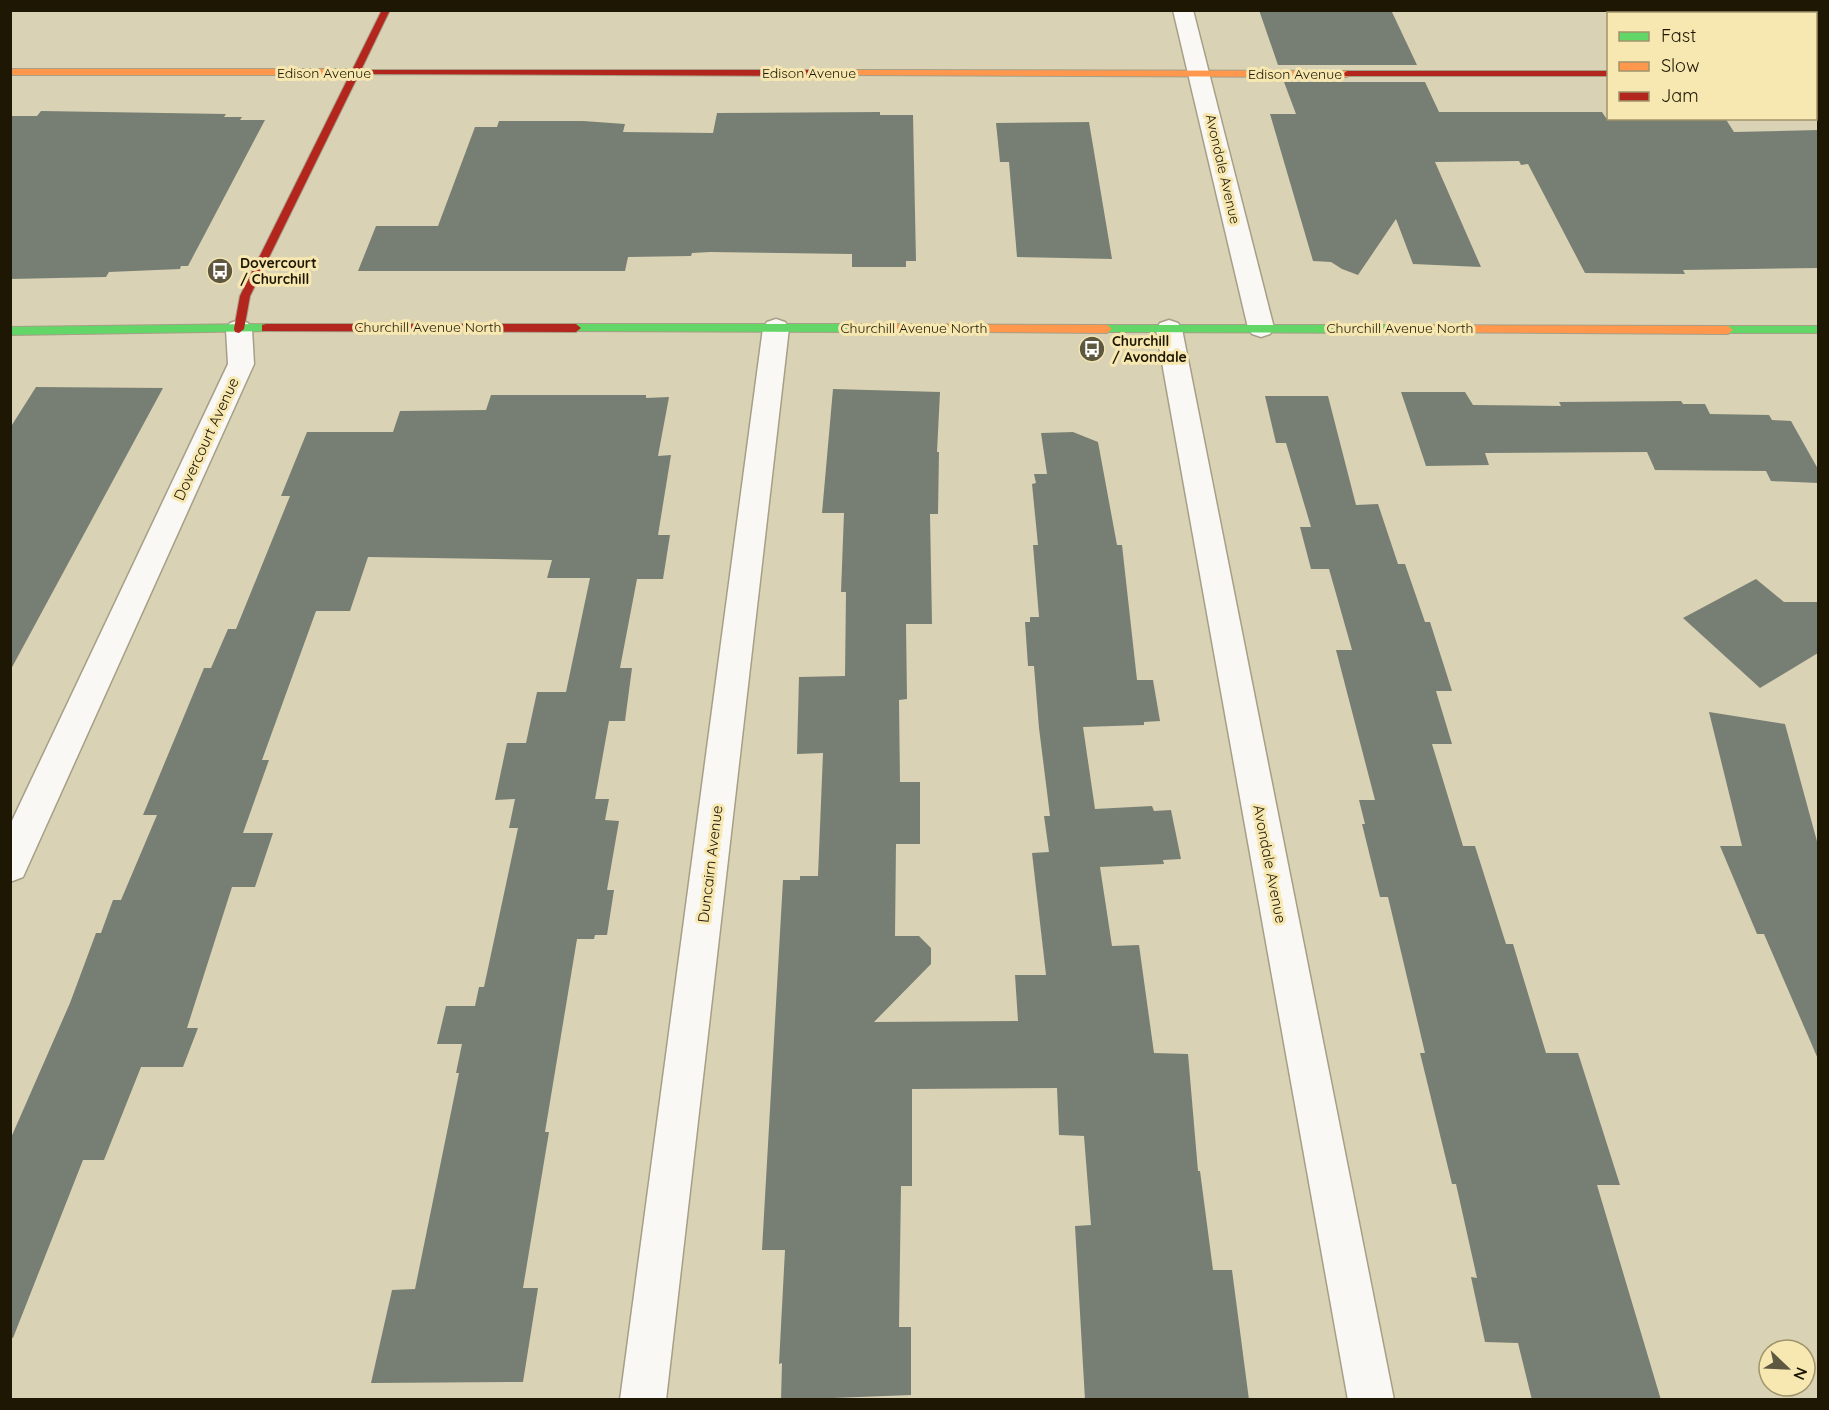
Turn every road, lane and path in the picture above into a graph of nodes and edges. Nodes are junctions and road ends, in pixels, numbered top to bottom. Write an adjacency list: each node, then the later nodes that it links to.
1 (386, 10): 4 (street, Dovercourt Avenue)
2 (1184, 10): 5 (street, Avondale Avenue)
3 (10, 72): 4 (street, Edison Avenue)
4 (356, 73): 5 (street, Edison Avenue); 7 (street, Dovercourt Avenue)
5 (1201, 74): 6 (street, Edison Avenue); 9 (street, Avondale Avenue)
6 (1607, 74)
7 (239, 328): 8 (street, Churchill Avenue North); 12 (street, Churchill Avenue North); 13 (street, Dovercourt Avenue)
8 (776, 328): 10 (street, Churchill Avenue North); 14 (street, Duncairn Avenue)
9 (1261, 328): 10 (street, Churchill Avenue North); 11 (street, Churchill Avenue North)
10 (1169, 329): 15 (street, Avondale Avenue)
11 (1818, 330)
12 (10, 331)
13 (10, 865)
14 (644, 1400)
15 (1371, 1400)

